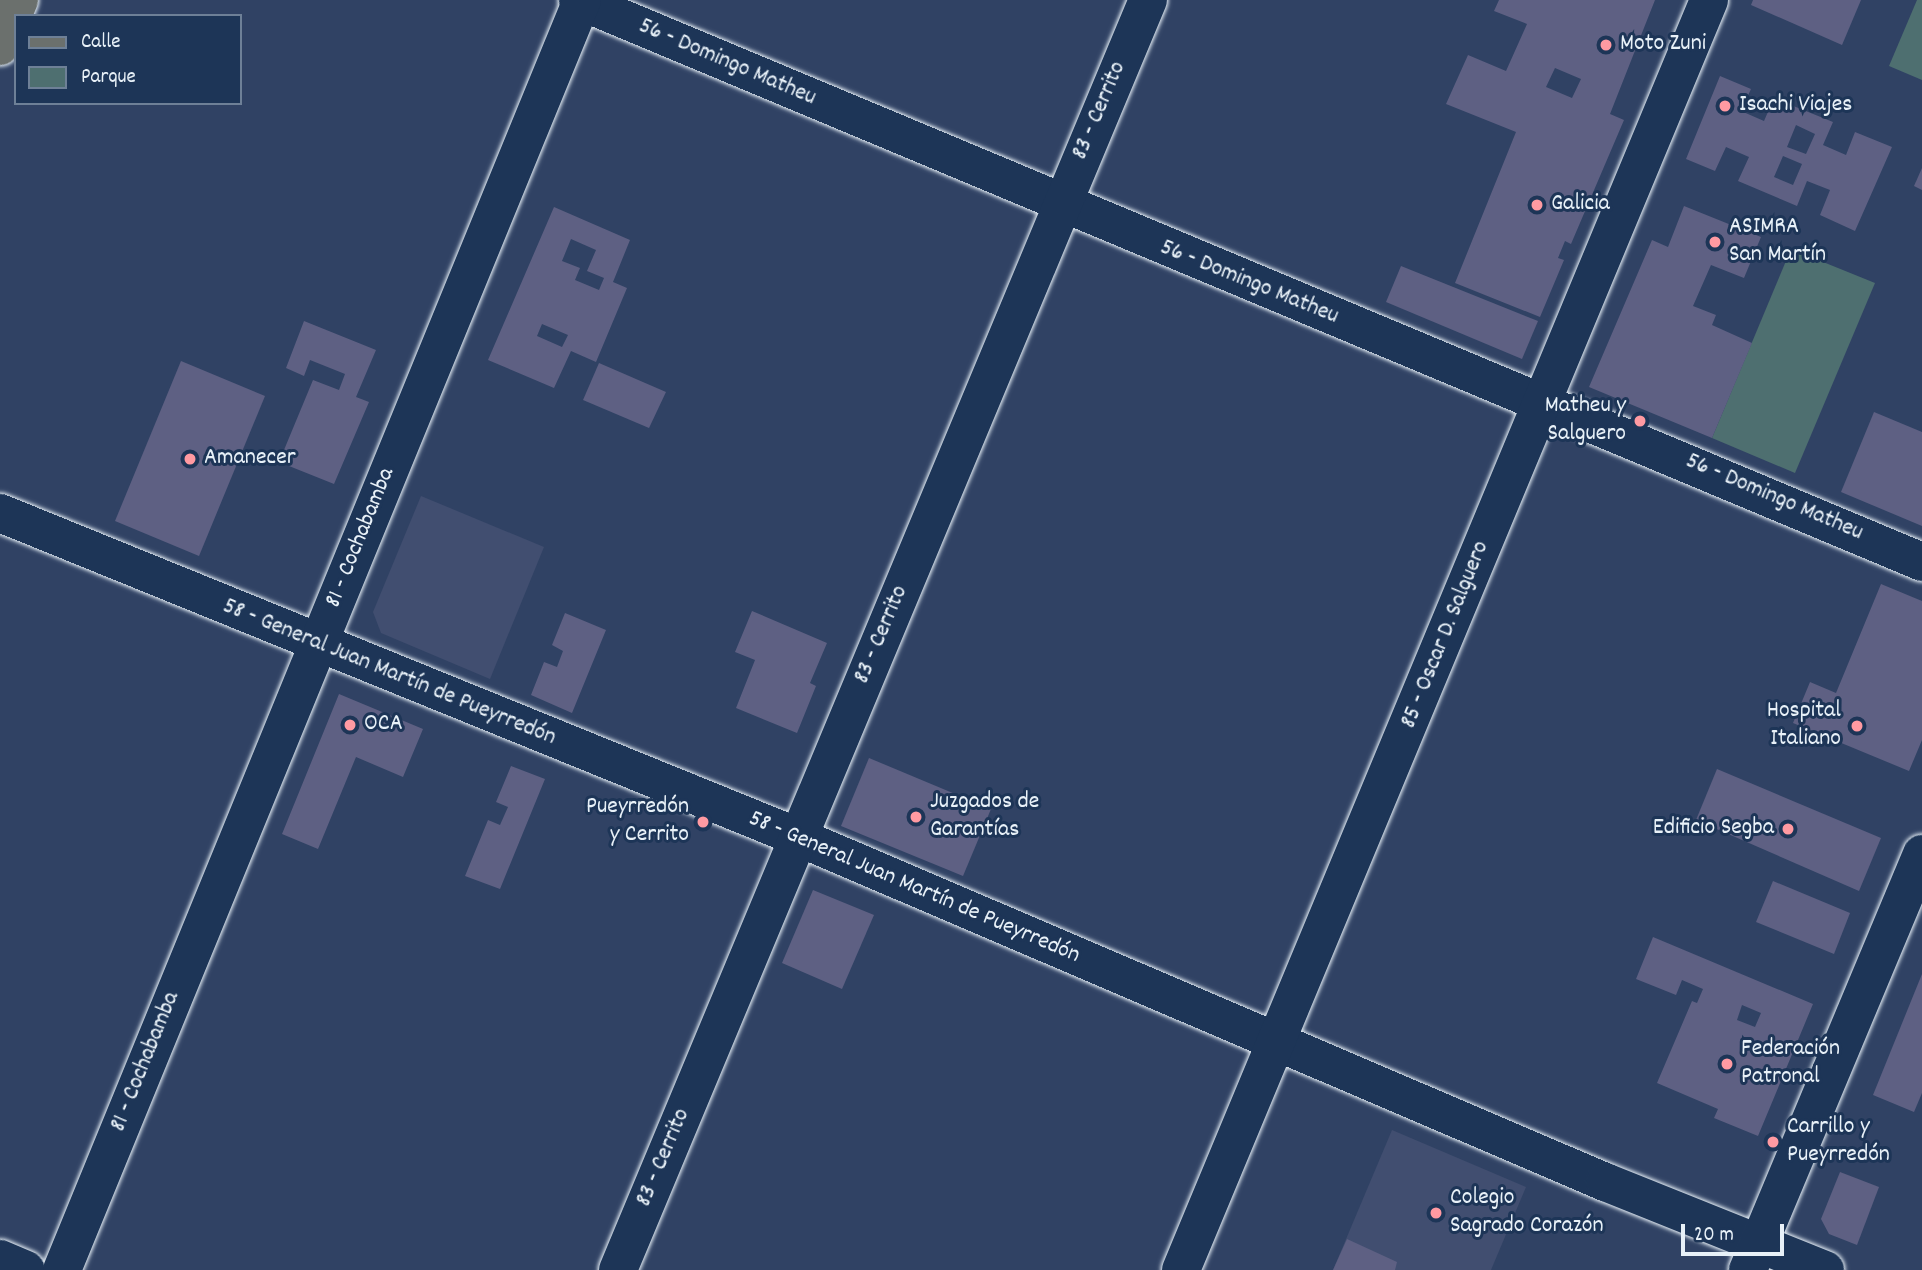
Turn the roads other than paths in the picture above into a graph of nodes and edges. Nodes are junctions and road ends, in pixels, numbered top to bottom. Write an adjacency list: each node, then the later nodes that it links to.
1 (19, 0): 5 (main road)
2 (1148, 0): 6 (street, 83 - Cerrito)
3 (1709, 0): 7 (street, 85 - Oscar D. Salguero)
4 (581, 1): 6 (street, 56 - Domingo Matheu); 10 (street, 81 - Cochabamba)
5 (0, 46)
6 (1060, 205): 7 (street, 56 - Domingo Matheu); 11 (street, 83 - Cerrito)
7 (1542, 400): 9 (street, 56 - Domingo Matheu); 13 (street, 85 - Oscar D. Salguero)
8 (0, 513): 10 (street, 58 - General Juan Martín de Pueyrredón)
9 (1922, 562)
10 (317, 645): 11 (street, 58 - General Juan Martín de Pueyrredón); 17 (street, 81 - Cochabamba)
11 (798, 837): 13 (street, 58 - General Juan Martín de Pueyrredón); 18 (street, 83 - Cerrito)
12 (1922, 854): 14 (street)
13 (1279, 1042): 14 (street, 58 - General Juan Martín de Pueyrredón); 19 (street, 85 - Oscar D. Salguero)
14 (1754, 1257): 20 (street, 58 - General Juan Martín de Pueyrredón)
15 (0, 1259): 16 (street)
16 (26, 1270)
17 (62, 1270)
18 (618, 1270)
19 (1181, 1270)
20 (1825, 1270)

